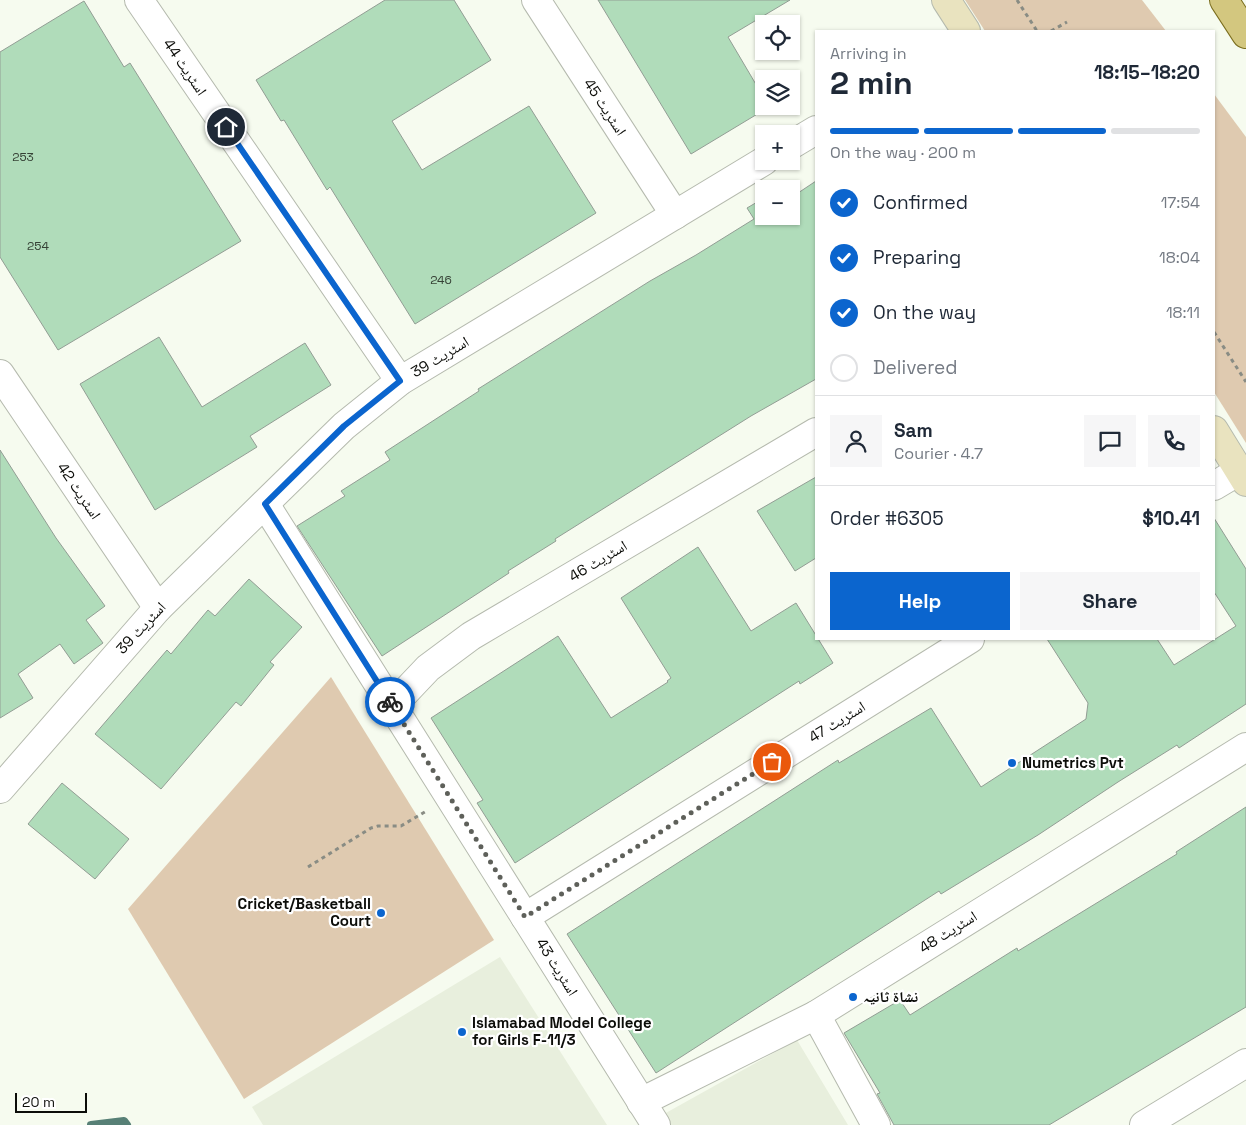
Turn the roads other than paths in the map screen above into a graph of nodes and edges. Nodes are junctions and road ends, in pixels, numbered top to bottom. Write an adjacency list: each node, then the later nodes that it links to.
1 (139, 0): 12 (street, اسٹریٹ 44)
2 (536, 0): 10 (street, اسٹریٹ 45)
3 (946, 0): 5 (street)
4 (1224, 0): 6 (main road)
5 (965, 30)
6 (1246, 34)
7 (815, 131): 8 (street)
8 (800, 140)
9 (755, 166): 10 (street, اسٹریٹ 39)
10 (675, 215): 12 (street, اسٹریٹ 39)
11 (0, 374): 18 (street, اسٹریٹ 42)
12 (400, 381): 17 (street, اسٹریٹ 39)
13 (1215, 432): 15 (street)
14 (815, 433): 20 (street, اسٹریٹ 46)
15 (1242, 476): 16 (street)
16 (1215, 486)
17 (265, 504): 18 (street, اسٹریٹ 39); 20 (street, اسٹریٹ 43)
18 (158, 608): 22 (street, اسٹریٹ 39)
19 (968, 640): 23 (street, اسٹریٹ 47)
20 (392, 706): 23 (street, اسٹریٹ 43)
21 (1246, 747): 24 (street, اسٹریٹ 48)
22 (0, 789)
23 (525, 917): 26 (street, اسٹریٹ 43)
24 (816, 1014): 26 (street, اسٹریٹ 48); 28 (street)
25 (1246, 1063): 29 (street)
26 (642, 1102): 27 (street, اسٹریٹ 43)
27 (656, 1125)
28 (876, 1125)
29 (1144, 1125)

